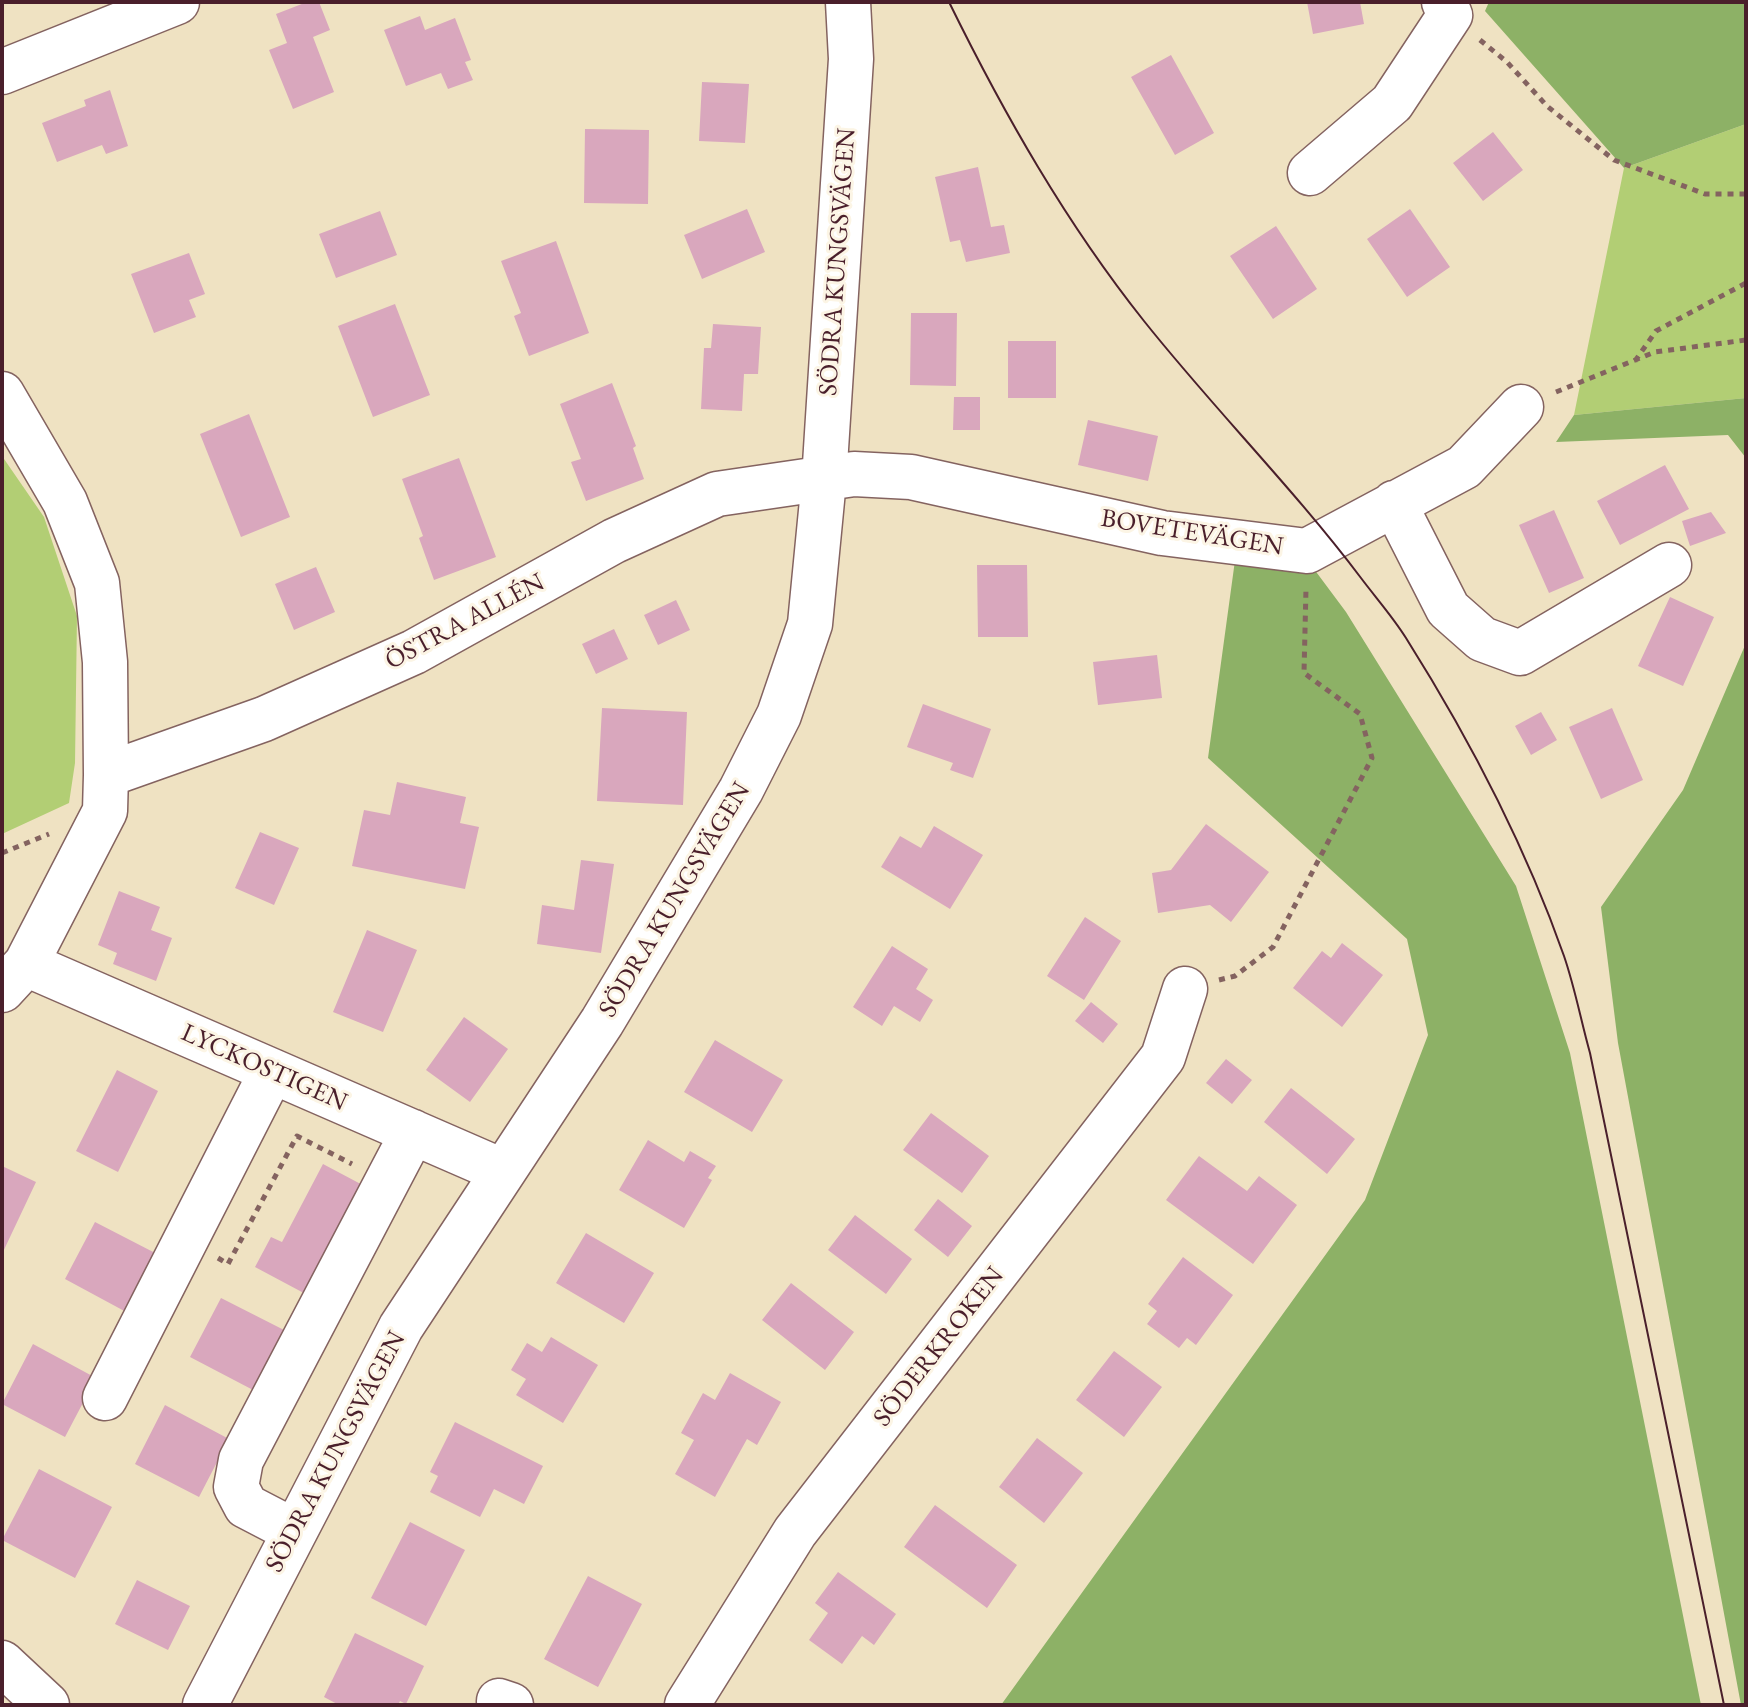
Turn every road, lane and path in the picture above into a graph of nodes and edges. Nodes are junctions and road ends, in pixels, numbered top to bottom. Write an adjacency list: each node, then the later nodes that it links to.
1 (177, 2): 4 (street)
2 (848, 2): 12 (street, SÖDRA KUNGSVÄGEN)
3 (1447, 9): 5 (street); 6 (path)
4 (2, 72)
5 (1310, 173)
6 (1746, 194)
7 (1746, 283): 9 (path)
8 (1746, 340): 9 (path)
9 (1634, 362): 11 (path)
10 (2, 394): 16 (street)
11 (1521, 407): 13 (street, BOVETEVÄGEN)
12 (824, 480): 14 (street, BOVETEVÄGEN); 16 (street, ÖSTRA ALLÉN); 21 (street, SÖDRA KUNGSVÄGEN)
13 (1394, 503): 14 (street, BOVETEVÄGEN); 15 (street)
14 (1307, 551): 18 (path)
15 (1669, 565)
16 (106, 775): 17 (street)
17 (14, 977): 19 (street, LYCKOSTIGEN)
18 (1185, 989): 29 (street, SÖDERKROKEN)
19 (272, 1071): 20 (street, LYCKOSTIGEN); 24 (street)
20 (413, 1132): 21 (street, LYCKOSTIGEN); 22 (street)
21 (502, 1171): 25 (street, SÖDRA KUNGSVÄGEN)
22 (387, 1181): 23 (path); 25 (street)
23 (228, 1264)
24 (105, 1398)
25 (294, 1531): 28 (street, SÖDRA KUNGSVÄGEN)
26 (2, 1663): 27 (street)
27 (47, 1705)
28 (205, 1705)
29 (687, 1705)

